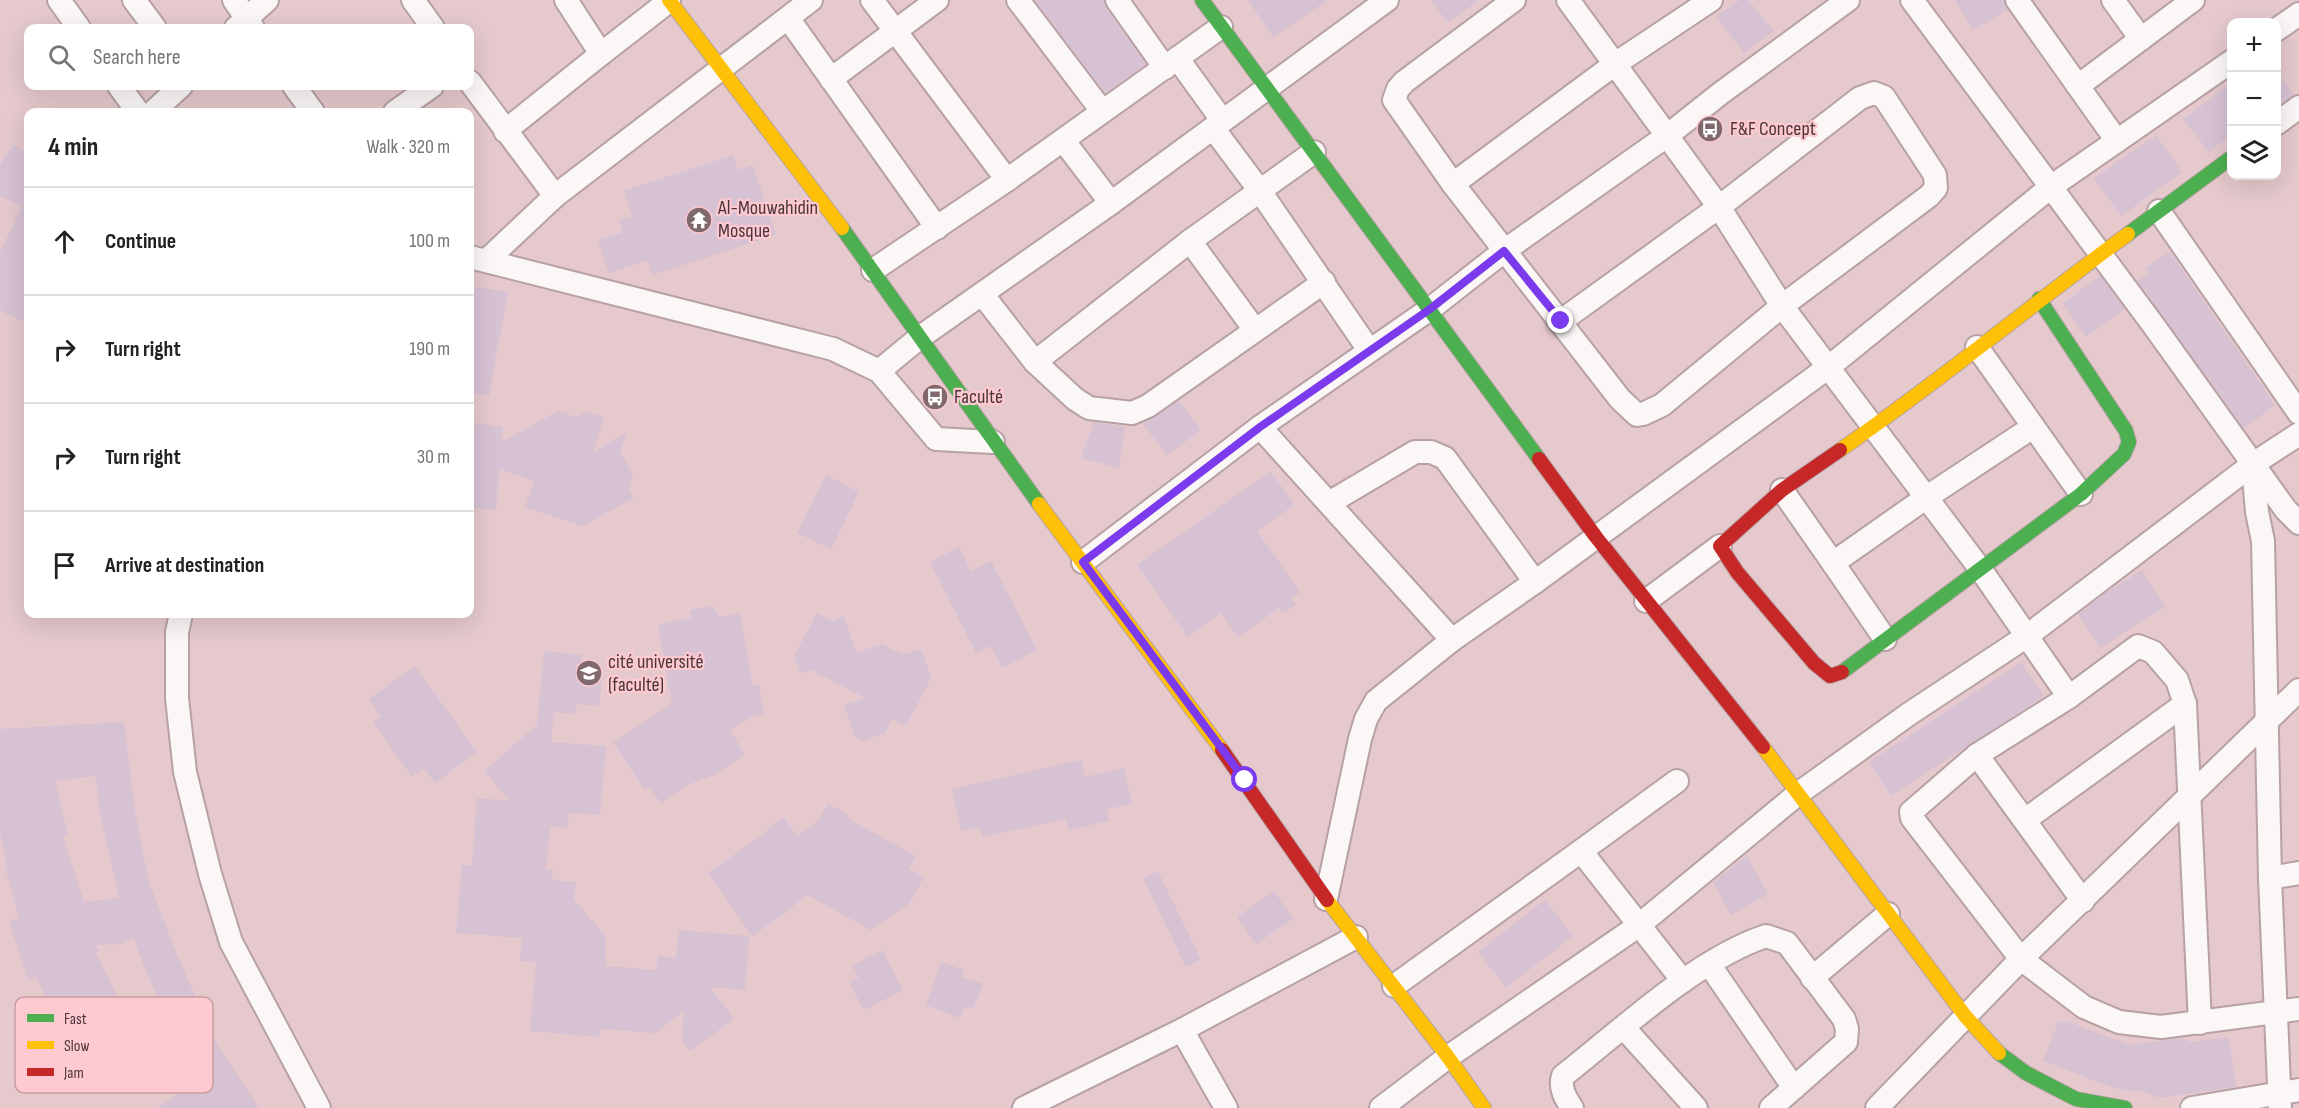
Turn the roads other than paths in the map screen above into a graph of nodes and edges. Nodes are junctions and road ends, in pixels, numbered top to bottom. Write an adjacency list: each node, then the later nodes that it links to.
1 (59, 0): 25 (street)
2 (134, 0): 26 (street)
3 (267, 0): 24 (street)
4 (413, 0): 27 (street)
5 (566, 0): 32 (street)
6 (669, 0): 32 (street); 36 (street)
7 (811, 0): 23 (street)
8 (872, 0): 30 (street)
9 (937, 0): 30 (street)
10 (1018, 0): 50 (street)
11 (1117, 0): 33 (street)
12 (1202, 0): 28 (street)
13 (1387, 0): 44 (street)
14 (1514, 0): 60 (street)
15 (1568, 0): 34 (street)
16 (1711, 0): 34 (street)
17 (1848, 0): 54 (street)
18 (1912, 0): 61 (street)
19 (2017, 0): 38 (street)
20 (2113, 0): 31 (street)
21 (2193, 0): 31 (street)
22 (2299, 14): 29 (street)
23 (788, 18): 36 (street); 37 (street)
24 (242, 19)
25 (76, 24)
26 (152, 24)
27 (430, 24)
28 (1221, 27): 33 (street); 44 (street)
29 (2281, 27)
30 (895, 32): 37 (street); 59 (street)
31 (2140, 39): 38 (street)
32 (601, 54): 53 (street)
33 (1171, 63): 50 (street); 52 (street)
34 (1615, 64): 54 (street); 60 (street)
35 (2227, 64): 56 (street)
36 (722, 68): 63 (street); 72 (street)
37 (831, 79): 67 (street)
38 (2078, 86): 56 (street)
39 (474, 87): 53 (street)
40 (122, 90): 46 (street)
41 (177, 90): 47 (street)
42 (297, 90): 48 (street)
43 (426, 90): 49 (street)
44 (1268, 90): 52 (street); 57 (street)
45 (2299, 107): 51 (street)
46 (135, 108)
47 (157, 108)
48 (311, 108)
49 (401, 108)
50 (1102, 111): 55 (street)
51 (2281, 121)
52 (1217, 124): 62 (street); 64 (street)
53 (505, 131): 63 (street)
54 (1668, 135): 65 (street); 69 (street)
55 (1063, 140): 59 (street); 64 (street)
56 (2117, 141): 61 (street)
57 (1314, 152): 62 (street); 77 (street)
58 (2227, 161): 66 (street)
59 (1007, 180): 67 (street)
60 (1453, 184): 69 (street)
61 (2052, 186): 70 (street); 84 (street)
62 (1260, 191): 68 (street); 73 (street)
63 (555, 196): 71 (street)
64 (1111, 203): 74 (street)
65 (1719, 207): 76 (street); 76 (street); 78 (street)
66 (2159, 211): 70 (street); 86 (street)
67 (937, 228): 72 (street)
68 (1190, 241): 79 (street); 83 (street)
69 (1504, 251): 77 (street); 78 (street)
70 (2100, 254): 75 (street); 92 (street)
71 (478, 259): 85 (street)
72 (873, 270): 80 (street)
73 (1324, 282): 79 (street); 82 (street)
74 (982, 294): 80 (street); 83 (street)
75 (2039, 299): 81 (street); 94 (street)
76 (1782, 306): 78 (street); 84 (street)
77 (1430, 309): 82 (street); 98 (street)
78 (1561, 321)
79 (1256, 330): 83 (street)
80 (919, 338): 85 (street); 91 (street)
81 (1977, 347): 87 (street); 89 (street)
82 (1369, 350): 88 (street)
83 (1035, 362)
84 (1830, 366): 87 (street); 98 (street)
85 (879, 371): 91 (street)
86 (2299, 413)
87 (1875, 426): 93 (street); 95 (street)
88 (1260, 427): 96 (street); 100 (street)
89 (2033, 427): 94 (street); 95 (street)
90 (2299, 434): 92 (street)
91 (993, 442): 100 (street)
92 (2253, 464): 97 (street); 106 (street); 112 (street)
93 (1782, 490): 99 (street); 101 (street)
94 (2080, 494): 102 (street)
95 (1927, 497): 101 (street); 102 (street)
96 (1329, 503): 103 (street); 108 (street)
97 (2299, 523)
98 (1596, 537): 103 (street); 104 (street)
99 (1720, 546): 104 (street); 107 (street)
100 (1083, 562): 121 (street)
101 (1833, 563): 107 (street)
102 (1981, 570): 106 (street); 107 (street)
103 (1535, 582): 108 (street)
104 (1646, 601): 115 (street)
105 (180, 618): 141 (street)
106 (2027, 636): 110 (street); 115 (street)
107 (1885, 639)
108 (1452, 640): 121 (street)
109 (2299, 690): 112 (street)
110 (2069, 697): 111 (street); 113 (street)
111 (2185, 704): 116 (street); 117 (street)
112 (2268, 721): 116 (street); 120 (street)
113 (1977, 755): 117 (street); 126 (street)
114 (1677, 781): 118 (street)
115 (1799, 794): 123 (street); 124 (street)
116 (2189, 795): 122 (street); 134 (street)
117 (2025, 820): 122 (street)
118 (1581, 851): 124 (street); 130 (street)
119 (2299, 873): 120 (street)
120 (2270, 878): 132 (street)
121 (1326, 899): 125 (street)
122 (2083, 901): 126 (street)
123 (1888, 914): 128 (street); 133 (street)
124 (1638, 926): 129 (street); 137 (street)
125 (1356, 937): 130 (street); 136 (street)
126 (2021, 959): 133 (street); 134 (street)
127 (1709, 964): 128 (street); 129 (street); 138 (street)
128 (1812, 978): 138 (street)
129 (1683, 981): 135 (street)
130 (1394, 986): 137 (street)
131 (2299, 1009): 132 (street)
132 (2277, 1012): 134 (street); 139 (street)
133 (1966, 1017): 140 (street); 149 (street)
134 (2200, 1023)
135 (1624, 1028): 146 (street); 147 (street)
136 (1182, 1030): 142 (street); 143 (street)
137 (1449, 1057): 144 (street); 145 (street)
138 (1794, 1088): 148 (street)
139 (2287, 1097): 151 (street)
140 (2075, 1103): 150 (street)
141 (319, 1108)
142 (1024, 1108)
143 (1226, 1108)
144 (1381, 1108)
145 (1484, 1108)
146 (1572, 1108)
147 (1696, 1108)
148 (1771, 1108)
149 (1877, 1108)
150 (2125, 1108)
151 (2192, 1108)

